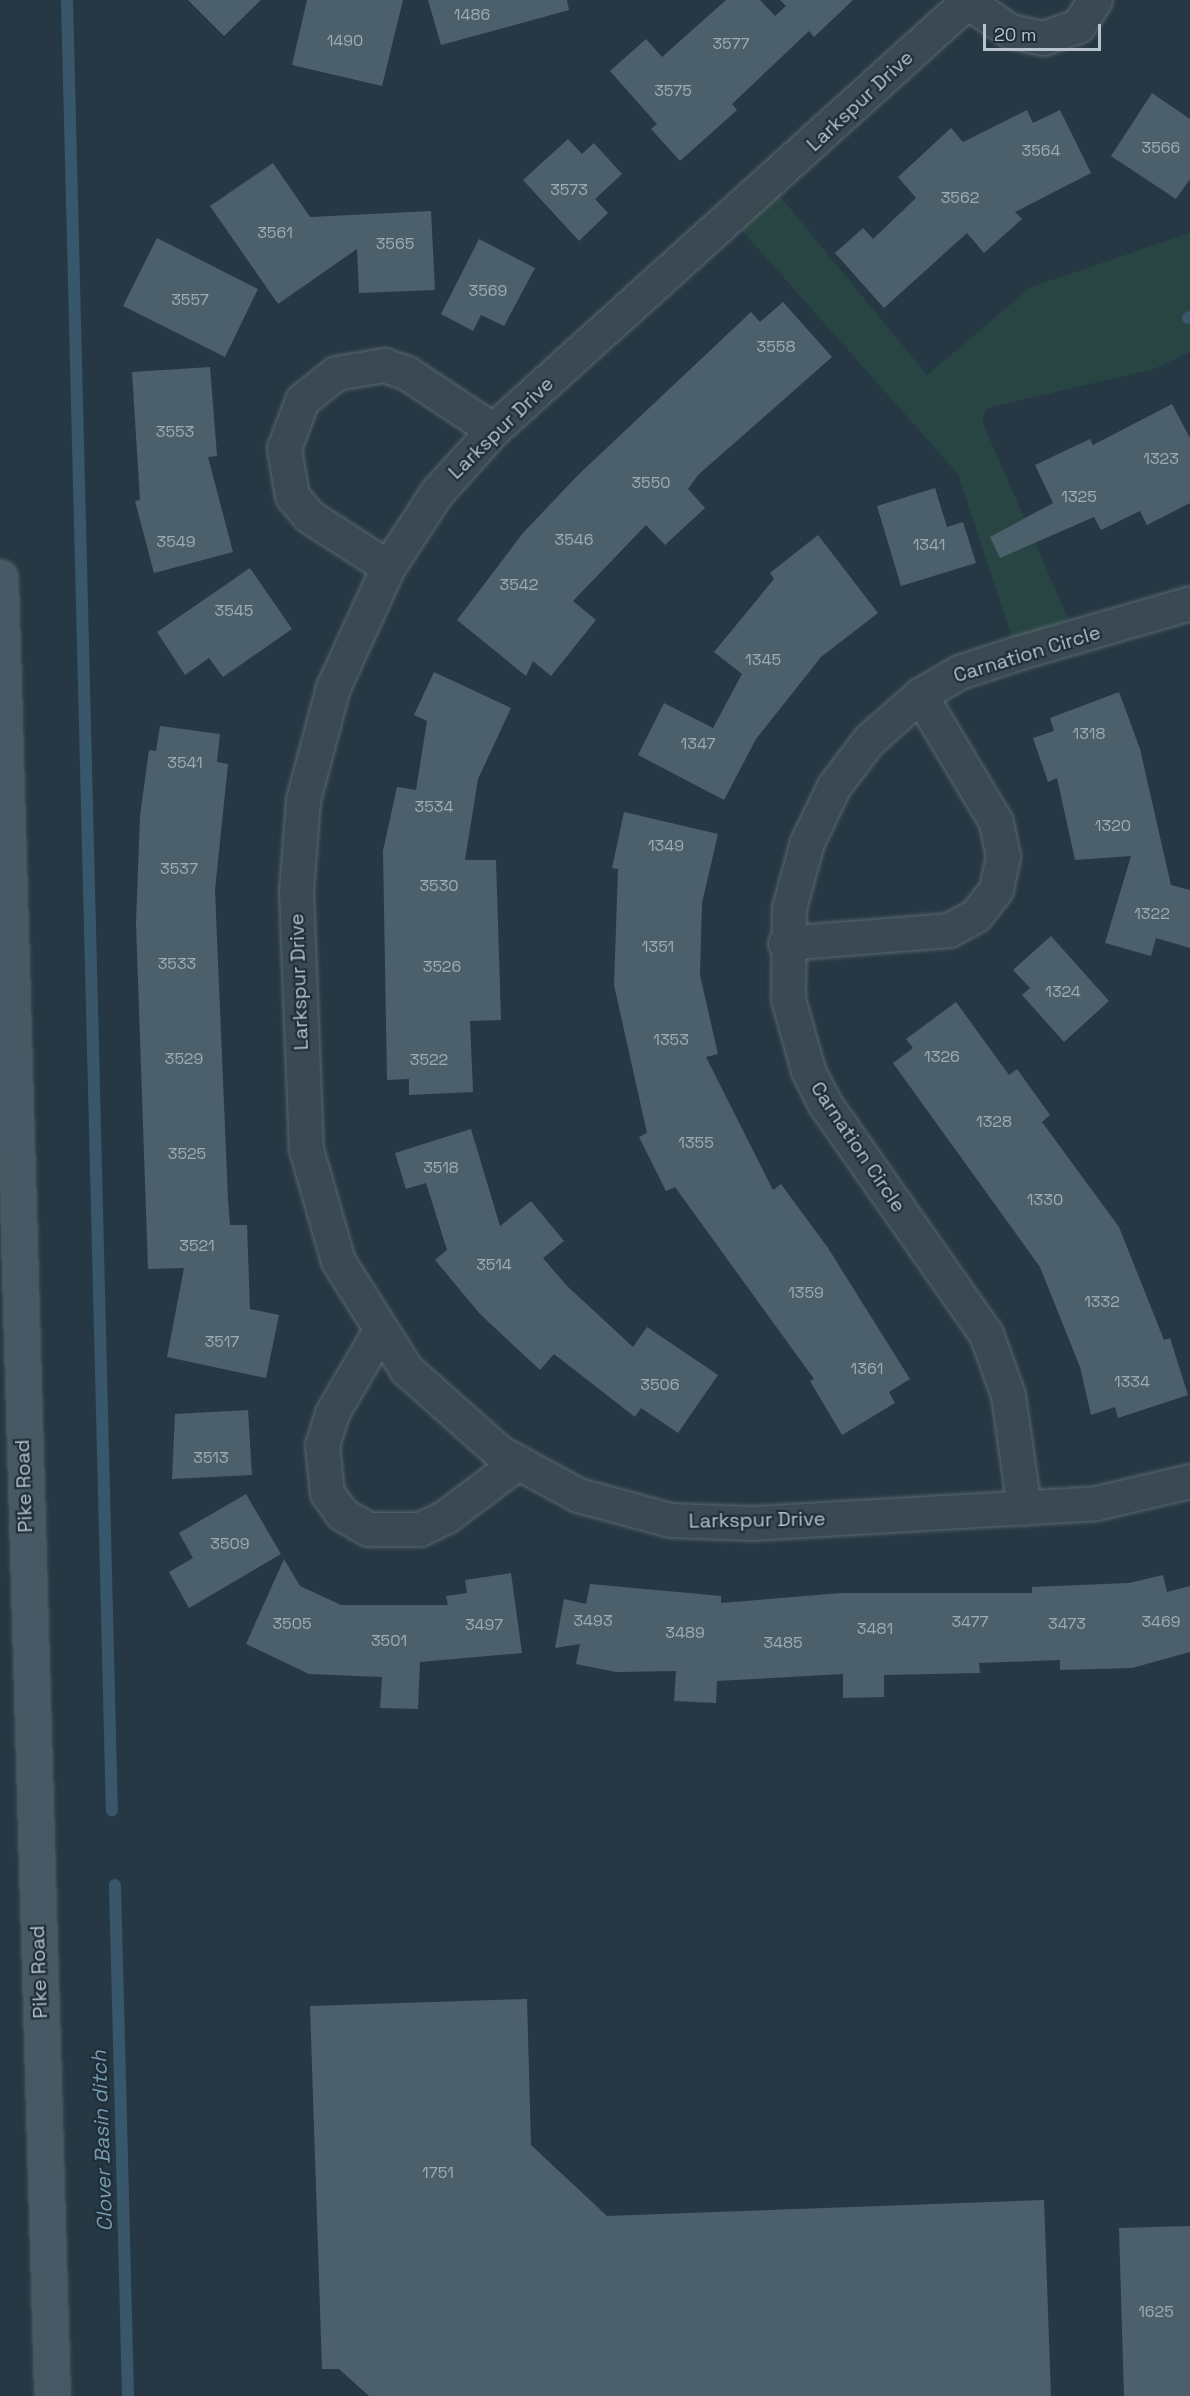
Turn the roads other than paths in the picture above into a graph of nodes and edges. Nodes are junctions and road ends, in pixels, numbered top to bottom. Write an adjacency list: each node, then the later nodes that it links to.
1 (1095, 0): 2 (street)
2 (968, 1): 3 (street, Larkspur Drive)
3 (493, 429): 4 (street, Larkspur Drive); 4 (street)
4 (388, 567): 9 (street, Larkspur Drive)
5 (0, 576): 13 (street, Pike Road)
6 (1190, 603): 7 (street, Carnation Circle)
7 (920, 695): 8 (street, Carnation Circle); 8 (street)
8 (785, 943): 12 (street, Carnation Circle)
9 (379, 1332): 10 (street, Larkspur Drive); 10 (street)
10 (517, 1463): 12 (street, Larkspur Drive)
11 (1190, 1481): 12 (street, Larkspur Drive)
12 (1024, 1508)
13 (52, 2396)

